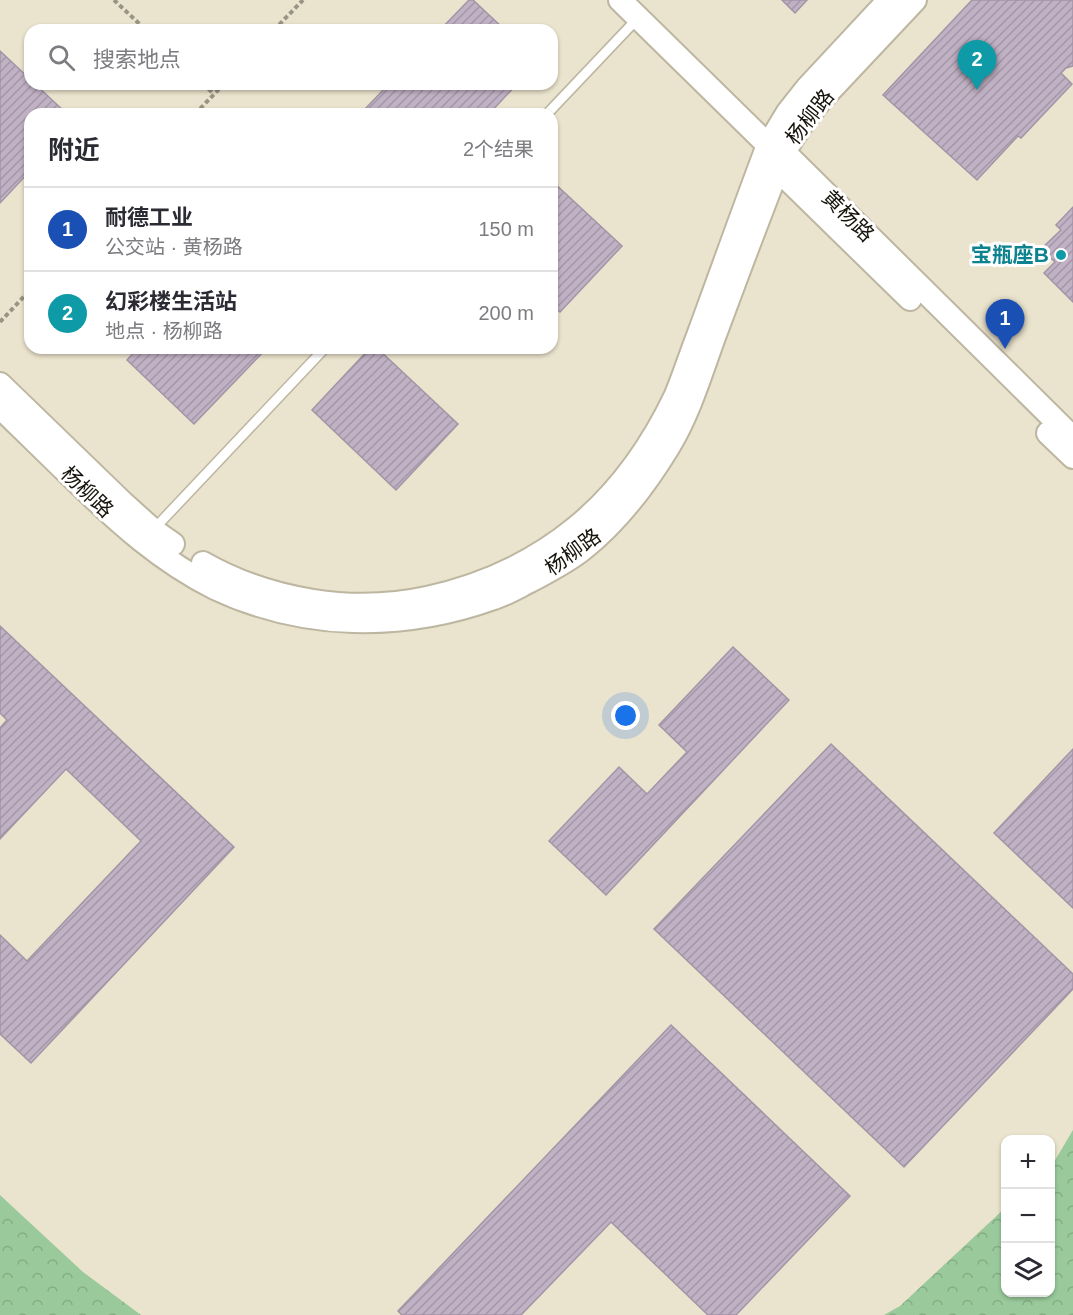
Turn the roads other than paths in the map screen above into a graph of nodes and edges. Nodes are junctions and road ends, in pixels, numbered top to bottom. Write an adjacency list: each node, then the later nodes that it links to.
1 (620, 0): 4 (street, 黄杨路)
2 (889, 0): 6 (street, 杨柳路)
3 (915, 0): 6 (street, 杨柳路)
4 (638, 18): 5 (lane); 6 (street, 黄杨路)
5 (553, 108)
6 (776, 156): 10 (street, 黄杨路); 11 (street); 12 (street, 杨柳路)
7 (319, 354): 12 (lane)
8 (0, 384): 12 (street, 杨柳路)
9 (0, 407): 12 (street, 杨柳路)
10 (1073, 438)
11 (1073, 457)
12 (147, 536)

